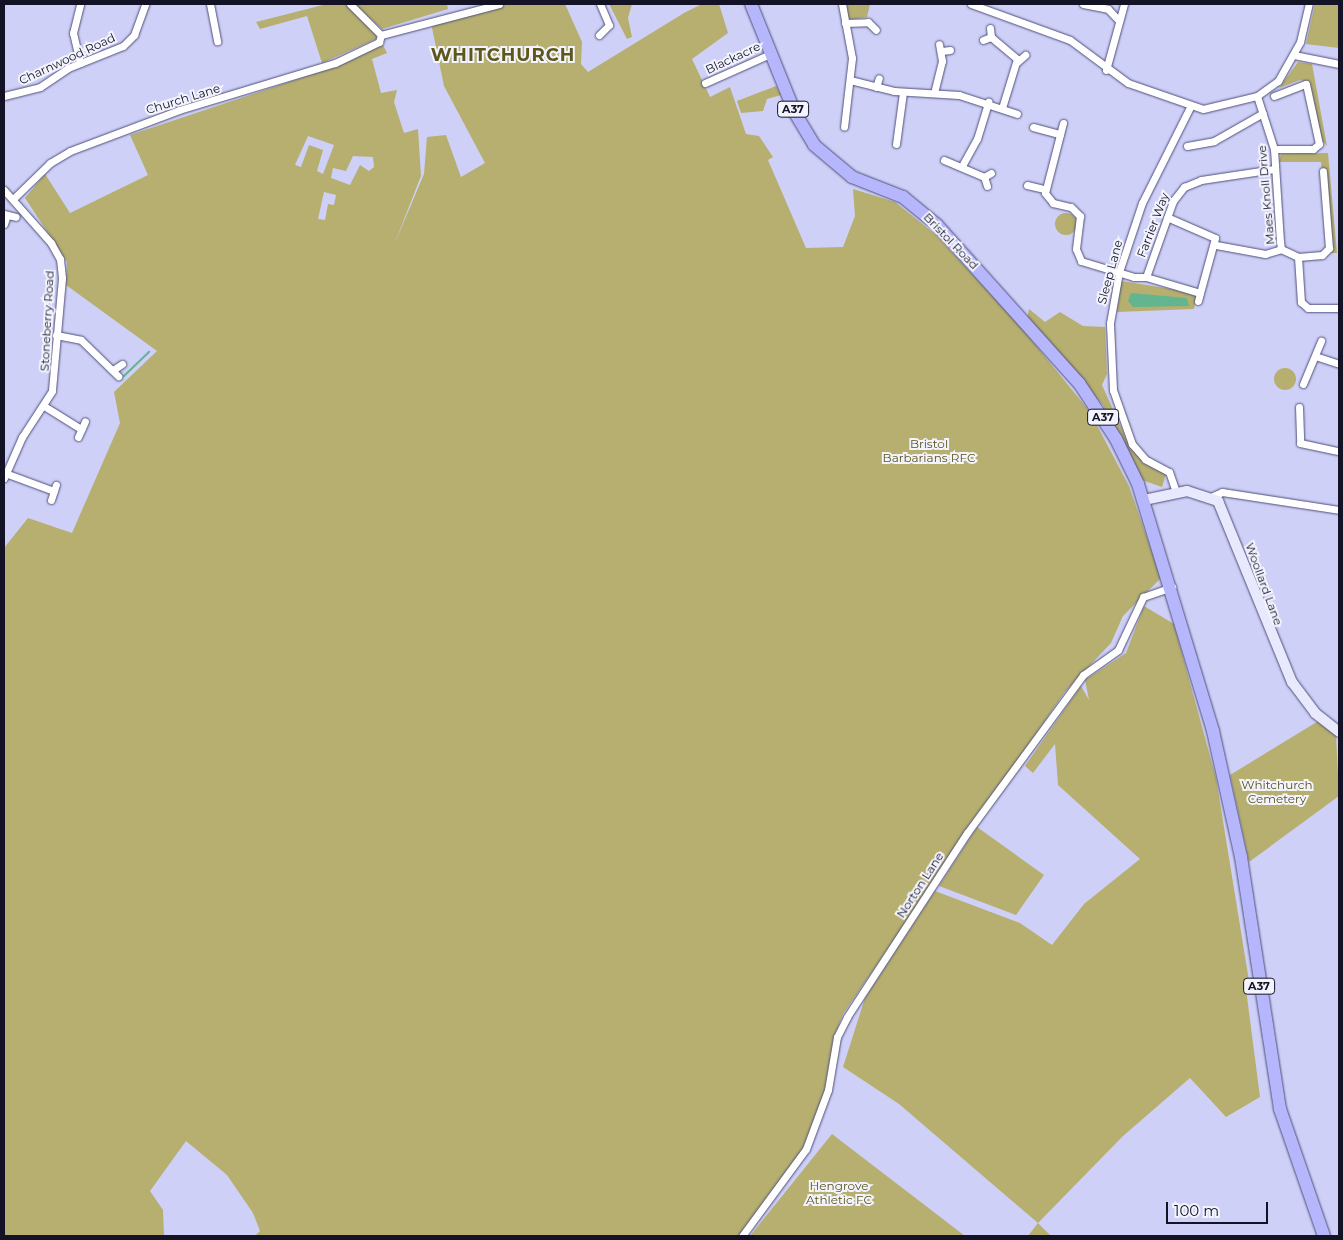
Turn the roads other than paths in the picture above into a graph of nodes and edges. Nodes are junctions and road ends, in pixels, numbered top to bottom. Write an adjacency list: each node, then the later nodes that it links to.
1 (80, 4): 27 (street)
2 (145, 4): 27 (street, Charnwood Road)
3 (210, 4): 21 (street)
4 (350, 4): 17 (street)
5 (499, 4): 17 (street)
6 (600, 4): 18 (street)
7 (751, 4): 23 (highway, Bristol Road / A37)
8 (842, 4): 14 (street)
9 (971, 4): 29 (street)
10 (1082, 4): 13 (street)
11 (1124, 4): 13 (street)
12 (1309, 4): 25 (street)
13 (1119, 21): 29 (street)
14 (845, 23): 16 (street); 31 (street)
15 (990, 28): 19 (street)
16 (876, 30)
17 (381, 35): 59 (street, Church Lane)
18 (599, 35)
19 (991, 37): 20 (street); 26 (street)
20 (983, 40)
21 (217, 41)
22 (944, 48): 35 (street)
23 (770, 54): 32 (street, Blackacre); 86 (highway, Bristol Road / A37)
24 (1025, 55): 26 (street)
25 (1294, 55): 28 (street); 37 (street)
26 (1017, 62): 41 (street)
27 (80, 63): 36 (street, Charnwood Road)
28 (1339, 64)
29 (1106, 70): 40 (street)
30 (879, 78): 33 (street)
31 (850, 80): 33 (street); 45 (street)
32 (705, 84)
33 (876, 87): 34 (street)
34 (904, 92): 35 (street); 48 (street)
35 (934, 93): 39 (street)
36 (4, 96)
37 (1257, 96): 40 (street); 42 (street, Maes Knoll Drive)
38 (1274, 96): 50 (street)
39 (988, 102): 41 (street); 52 (street)
40 (1190, 107): 67 (street, Sleep Lane)
41 (1002, 108): 43 (street)
42 (1263, 113): 49 (street); 50 (street, Maes Knoll Drive)
43 (1018, 114)
44 (1063, 122): 47 (street)
45 (847, 125)
46 (1033, 127): 47 (street)
47 (1060, 134): 57 (street)
48 (896, 144)
49 (1187, 146)
50 (1274, 149): 53 (street, Maes Knoll Drive)
51 (944, 160): 52 (street)
52 (963, 164): 56 (street)
53 (1274, 170): 62 (street, Farrier Way); 65 (street, Maes Knoll Drive)
54 (1324, 171): 66 (street)
55 (1027, 185): 57 (street)
56 (987, 186)
57 (1044, 189): 67 (street, Farrier Way)
58 (4, 190): 59 (street)
59 (13, 199): 70 (street, Stoneberry Road)
60 (6, 214): 61 (street); 63 (street)
61 (16, 217)
62 (1167, 217): 64 (street); 68 (street, Farrier Way)
63 (4, 224)
64 (1216, 245): 65 (street); 68 (street)
65 (1281, 249): 66 (street, Maes Knoll Drive)
66 (1298, 257): 69 (street)
67 (1119, 272): 68 (street, Farrier Way); 83 (street, Sleep Lane)
68 (1146, 277)
69 (1339, 308)
70 (56, 334): 73 (street); 76 (street, Stoneberry Road)
71 (1321, 341): 72 (street)
72 (1315, 356): 74 (street); 75 (street)
73 (122, 364)
74 (1339, 364)
75 (1303, 384)
76 (44, 406): 79 (street); 82 (street, Stoneberry Road)
77 (1299, 406): 81 (street)
78 (85, 421): 79 (street)
79 (82, 429): 80 (street)
80 (78, 438)
81 (1339, 450)
82 (5, 476): 85 (street)
83 (1176, 492): 84 (street); 86 (street)
84 (1213, 496): 87 (street); 89 (street, Woollard Lane)
85 (51, 500)
86 (1144, 500): 88 (highway, A37)
87 (1339, 510)
88 (1172, 586): 90 (street, Norton Lane); 91 (highway, A37)
89 (1339, 732)
90 (742, 1236)
91 (1324, 1236)

